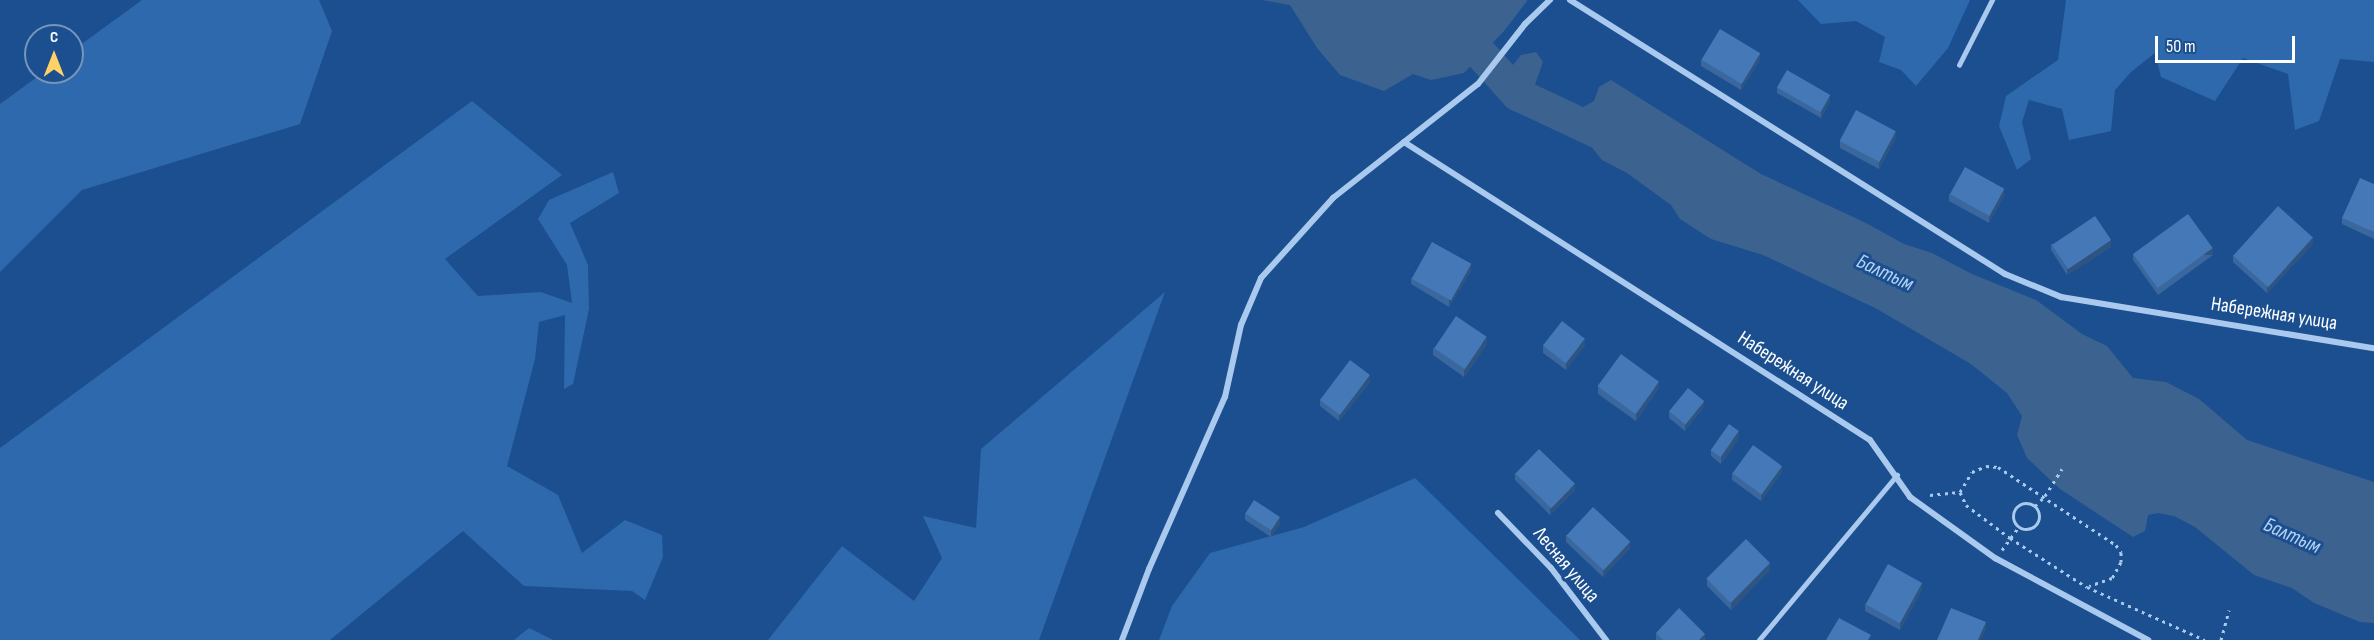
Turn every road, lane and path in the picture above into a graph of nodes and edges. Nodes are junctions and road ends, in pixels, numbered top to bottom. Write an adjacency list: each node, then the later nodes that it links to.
1 (1550, 0): 5 (street)
2 (1570, 0): 6 (street, Набережная улица)
3 (1992, 0): 4 (lane)
4 (1959, 65)
5 (1404, 142): 8 (street, Набережная улица); 19 (street)
6 (2374, 348)
7 (2062, 469): 10 (path)
8 (1898, 475): 11 (street, Набережная улица); 21 (lane)
9 (1960, 492): 10 (path); 11 (path); 15 (path)
10 (2045, 496): 12 (path); 17 (path)
11 (1910, 497): 16 (street, Набережная улица)
12 (2035, 507): 14 (path); 14 (path)
13 (1498, 513): 20 (street, Лесная улица)
14 (2019, 527): 15 (path)
15 (2010, 538): 16 (path); 17 (path)
16 (1995, 558): 22 (street, Набережная улица)
17 (2087, 586): 23 (path)
18 (2229, 610): 24 (path)
19 (1122, 640)
20 (1606, 640)
21 (1759, 640)
22 (2148, 640)
23 (2205, 640)
24 (2221, 640)

